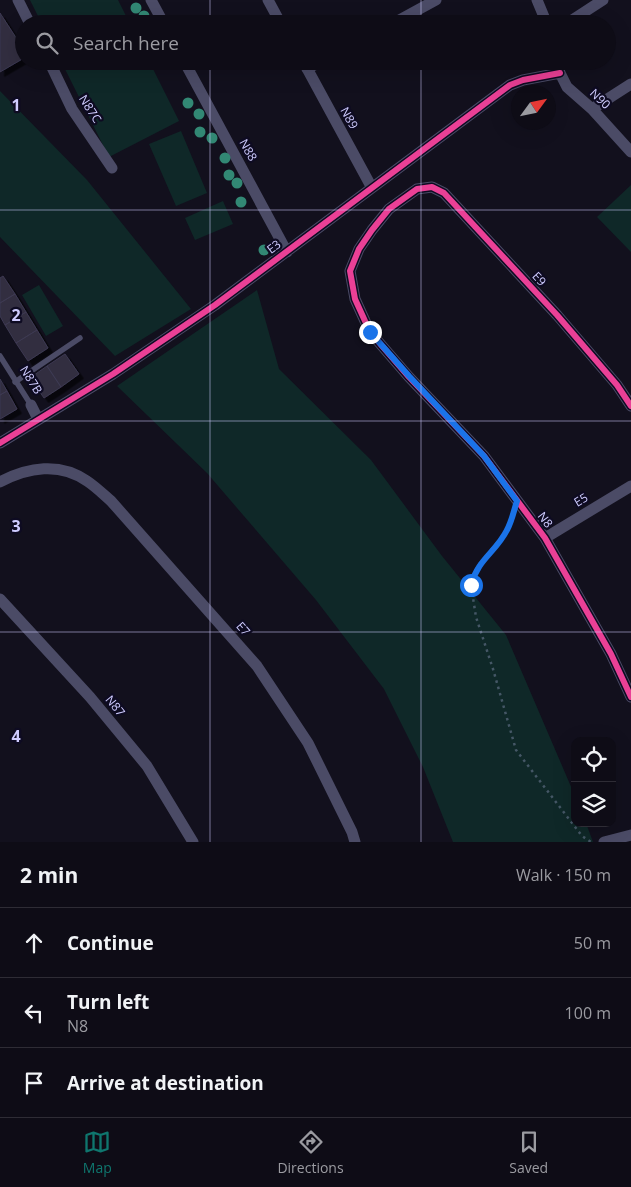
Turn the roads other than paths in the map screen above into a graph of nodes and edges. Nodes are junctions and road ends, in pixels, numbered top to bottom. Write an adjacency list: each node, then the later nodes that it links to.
1 (18, 0): 7 (street)
2 (151, 0): 8 (street)
3 (268, 0): 9 (street)
4 (436, 0): 10 (street)
5 (537, 0): 11 (street)
6 (603, 0): 12 (street)
7 (26, 15)
8 (159, 15)
9 (276, 15)
10 (408, 15)
11 (543, 15)
12 (580, 15)
13 (53, 70): 21 (street, N87C)
14 (189, 70): 24 (street, N88)
15 (308, 70): 22 (street, N89)
16 (550, 70): 22 (street, E3)
17 (560, 70): 19 (street, N90)
18 (631, 84): 19 (street)
19 (592, 109): 20 (street, N90)
20 (631, 152)
21 (112, 168)
22 (372, 188): 24 (street, E3)
23 (417, 189): 29 (street, E9); 34 (street, N8)
24 (287, 252): 30 (street, E3)
25 (80, 338): 27 (lane)
26 (0, 356): 27 (lane, N87B)
27 (15, 382): 28 (lane, N87B)
28 (30, 406): 30 (street, N87B)
29 (631, 406)
30 (38, 419): 31 (street, E3)
31 (0, 443)
32 (0, 482): 39 (street, E7)
33 (631, 486): 34 (street, E5)
34 (545, 538): 36 (street, N8)
35 (0, 599): 38 (street, N87)
36 (631, 697)
37 (631, 835): 40 (street)
38 (193, 842)
39 (356, 842)
40 (604, 842)

